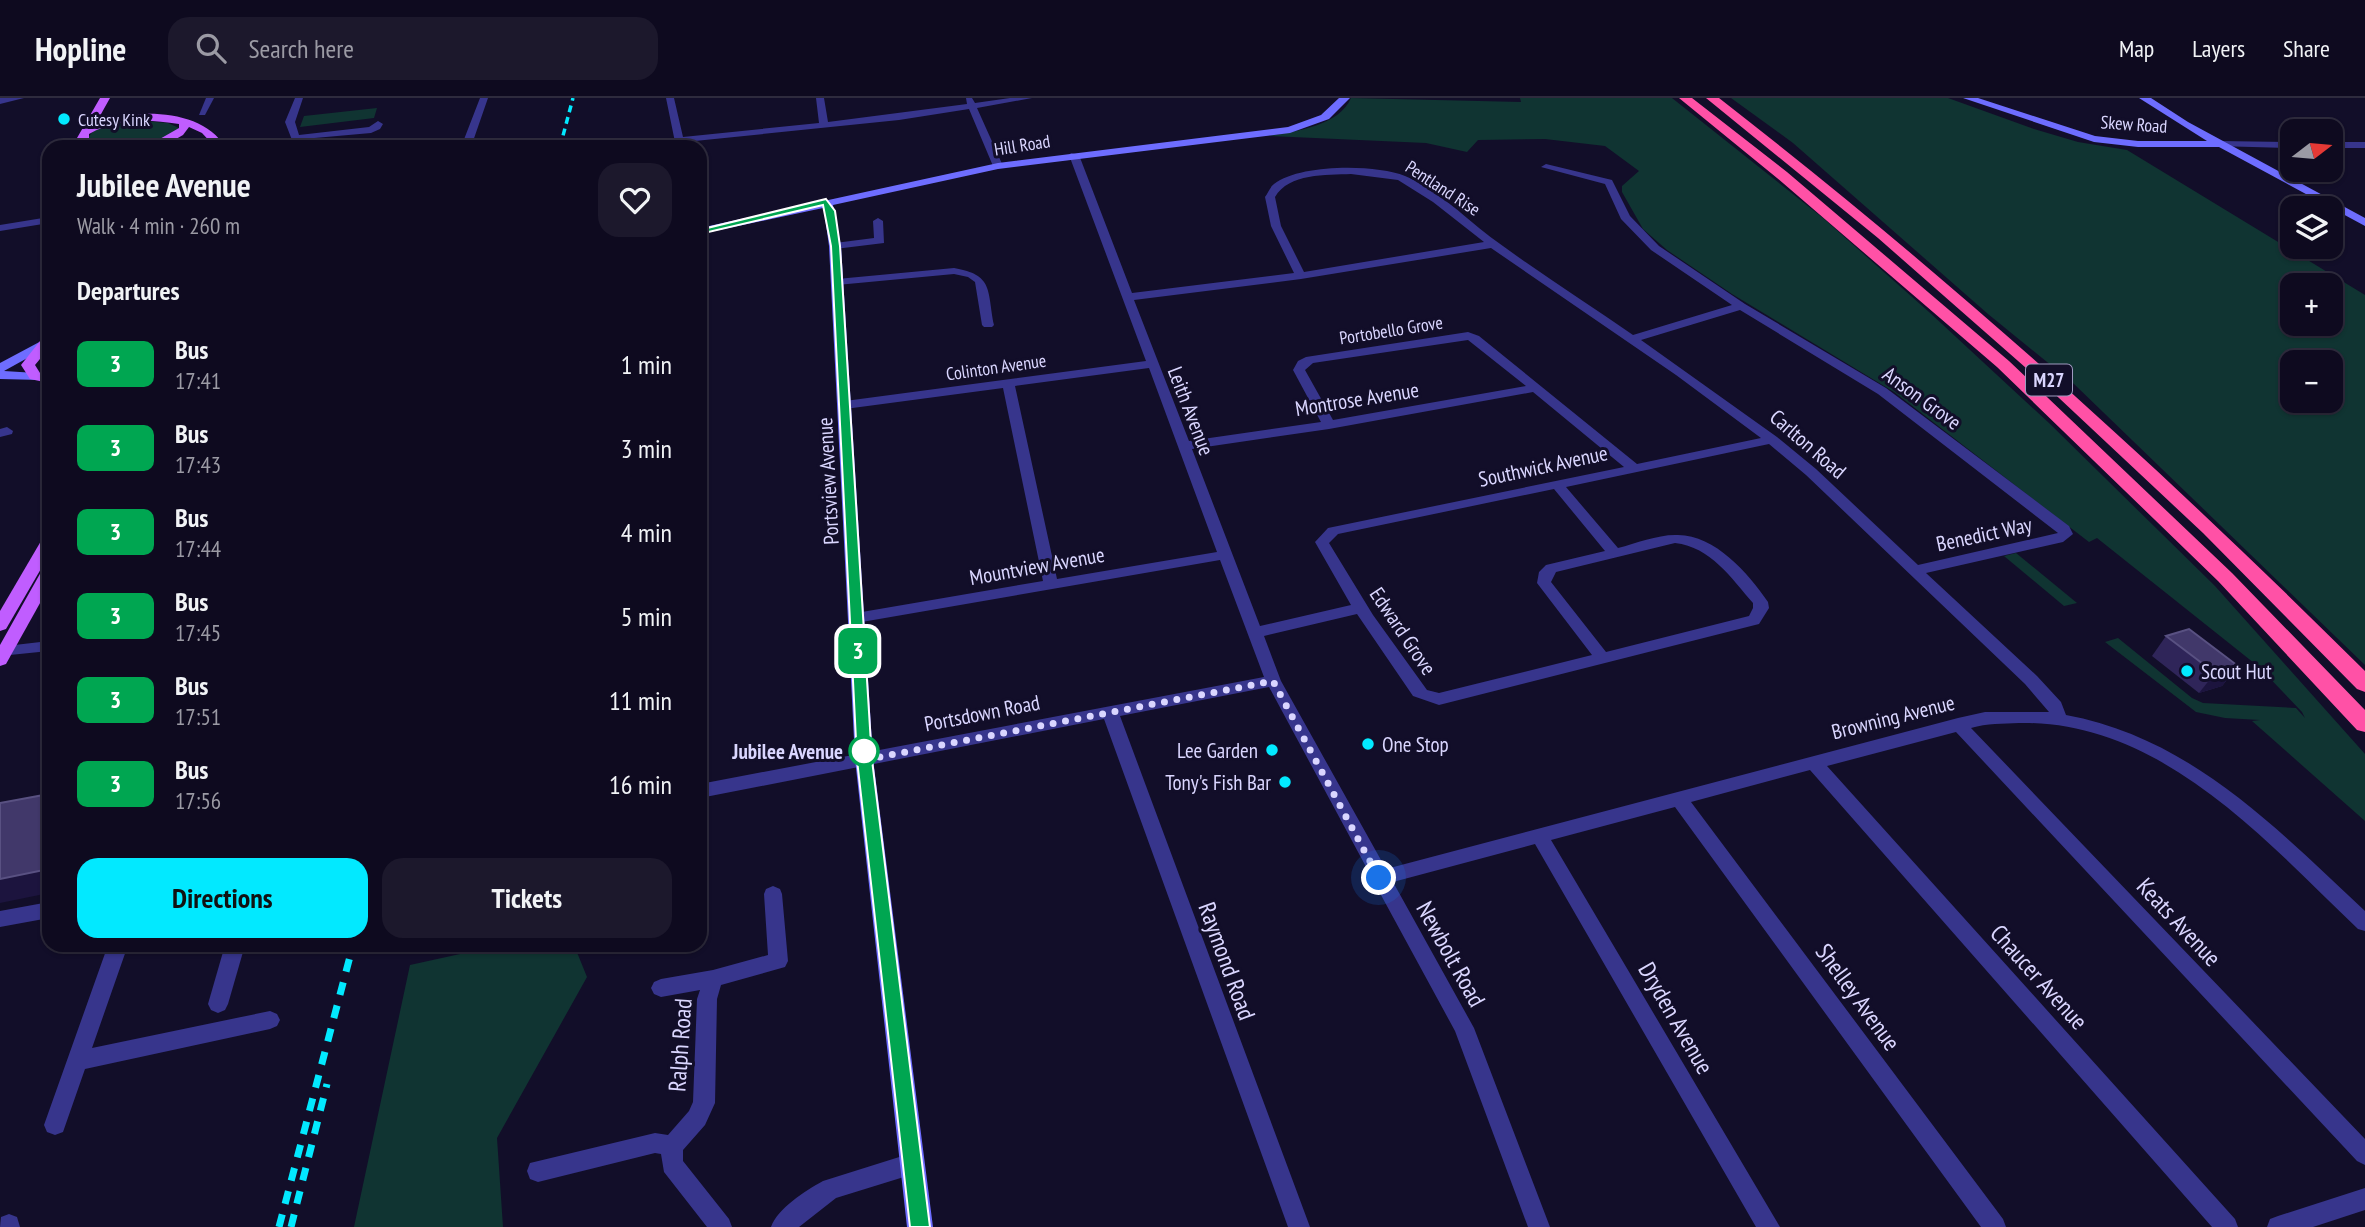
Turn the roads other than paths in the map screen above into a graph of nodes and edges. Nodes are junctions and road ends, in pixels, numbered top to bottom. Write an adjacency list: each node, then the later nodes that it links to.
1 (20, 98): 15 (street)
2 (105, 98): 22 (main road)
3 (117, 98): 18 (main road)
4 (211, 98): 17 (street)
5 (299, 98): 20 (street)
6 (484, 98): 26 (street)
7 (670, 98): 27 (street)
8 (820, 98): 21 (street)
9 (1028, 98): 16 (street)
10 (1345, 98): 33 (street, Hill Road)
11 (1685, 98): 84 (highway, M27)
12 (1712, 98): 80 (highway, M27)
13 (1968, 98): 29 (street, Skew Road)
14 (2144, 98): 29 (street)
15 (0, 101)
16 (970, 103): 21 (street); 34 (street)
17 (202, 113)
18 (130, 118): 19 (main road); 22 (main road)
19 (184, 123): 24 (main road); 25 (main road)
20 (378, 124)
21 (824, 124): 28 (street)
22 (86, 132): 23 (main road)
23 (83, 140)
24 (165, 140)
25 (218, 140)
26 (469, 140)
27 (680, 140)
28 (707, 140)
29 (2219, 144): 30 (street); 39 (street)
30 (2280, 145)
31 (2343, 145): 32 (street)
32 (2365, 145)
33 (1074, 155): 34 (street, Hill Road); 46 (street, Leith Avenue)
34 (998, 166): 36 (street, Hill Road)
35 (1546, 167): 47 (street, Anson Grove)
36 (826, 202): 41 (street, Hill Road); 43 (street, Portsview Avenue)
37 (42, 221): 40 (street)
38 (878, 221): 43 (street)
39 (2365, 223)
40 (0, 228)
41 (707, 229)
42 (1493, 244): 44 (street, Pentland Rise); 44 (street, Pentland Rise); 49 (street, Carlton Road)
43 (835, 246): 45 (street, Portsview Avenue)
44 (1301, 276): 46 (street, Pentland Rise)
45 (837, 282): 48 (street); 58 (street, Portsview Avenue)
46 (1128, 297): 52 (street, Leith Avenue)
47 (1741, 306): 49 (street); 64 (street, Anson Grove)
48 (988, 326)
49 (1632, 339): 60 (street, Carlton Road)
50 (42, 344): 53 (street)
51 (42, 347): 55 (main road)
52 (1152, 364): 56 (street, Colinton Avenue); 61 (street, Leith Avenue)
53 (0, 368)
54 (0, 375): 55 (street)
55 (42, 378)
56 (1008, 383): 58 (street, Colinton Avenue); 71 (street)
57 (1535, 388): 59 (street, Montrose Avenue); 59 (street, Portobello Grove); 62 (street, Portobello Grove)
58 (845, 405): 73 (street, Portsview Avenue)
59 (1329, 425): 61 (street, Montrose Avenue)
60 (1773, 440): 62 (street, Southwick Avenue); 69 (street, Carlton Road)
61 (1183, 446): 68 (street, Leith Avenue)
62 (1634, 468): 63 (street, Southwick Avenue)
63 (1557, 485): 65 (street, Southwick Avenue); 66 (street)
64 (2063, 537): 69 (street, Benedict Way)
65 (1324, 538): 72 (street, Edward Grove)
66 (1615, 552): 78 (street, Edward Grove); 78 (street, Edward Grove)
67 (42, 553): 74 (main road)
68 (1224, 555): 71 (street, Mountview Avenue); 75 (street, Leith Avenue)
69 (1913, 571): 82 (street, Carlton Road)
70 (42, 584): 77 (main road)
71 (1051, 585): 73 (street, Mountview Avenue)
72 (1362, 608): 75 (street); 78 (street, Edward Grove)
73 (856, 618): 85 (street, Portsview Avenue)
74 (0, 625)
75 (1254, 633): 79 (street, Leith Avenue)
76 (42, 647): 77 (street)
77 (2, 654)
78 (1602, 657)
79 (1273, 681): 81 (street, Portsdown Road); 90 (street, Newbolt Road)
80 (2365, 684)
81 (1110, 712): 85 (street, Portsdown Road); 111 (street, Raymond Road)
82 (2059, 718): 83 (street, Browning Avenue); 94 (street, Browning Avenue)
83 (1958, 724): 86 (street, Browning Avenue); 104 (street, Keats Avenue)
84 (2365, 724)
85 (864, 760): 87 (street, Portsdown Road); 105 (street)
86 (1813, 762): 88 (street, Browning Avenue); 115 (street, Chaucer Avenue)
87 (707, 789)
88 (1678, 797): 89 (street, Browning Avenue); 114 (street, Shelley Avenue)
89 (1539, 835): 90 (street, Browning Avenue); 113 (street, Dryden Avenue)
90 (1379, 878): 112 (street, Newbolt Road)
91 (773, 894): 97 (street)
92 (42, 911): 93 (street)
93 (0, 919)
94 (2365, 923)
95 (116, 952): 101 (street)
96 (233, 952): 99 (street)
97 (713, 979): 98 (street); 103 (street, Ralph Road)
98 (661, 988)
99 (218, 1004)
100 (270, 1020): 101 (street)
101 (77, 1061): 102 (street)
102 (55, 1125)
103 (672, 1146): 106 (street); 108 (street)
104 (2365, 1154)
105 (912, 1164): 109 (street); 110 (street)
106 (538, 1171)
107 (2365, 1199): 116 (street)
108 (721, 1227)
109 (782, 1227)
110 (920, 1227)
111 (1299, 1227)
112 (1539, 1227)
113 (1769, 1227)
114 (1995, 1227)
115 (2227, 1227)
116 (2278, 1227)

